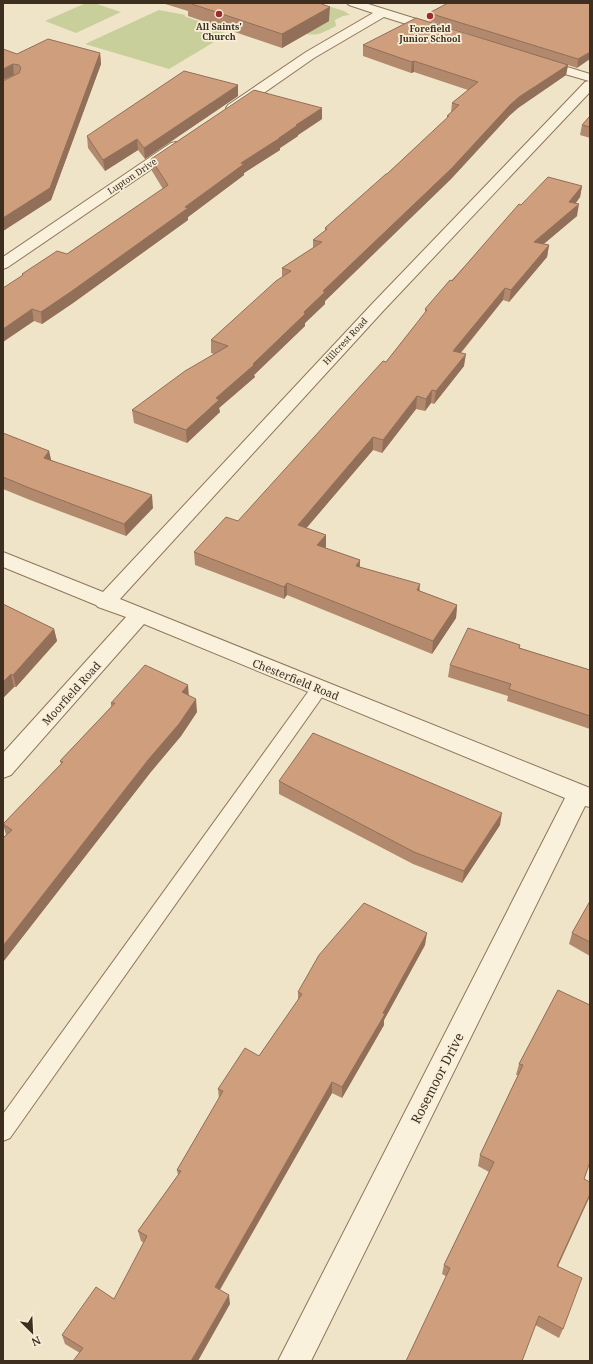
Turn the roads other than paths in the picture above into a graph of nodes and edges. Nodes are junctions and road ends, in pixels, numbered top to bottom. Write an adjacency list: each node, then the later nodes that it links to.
1 (353, 3): 2 (street)
2 (384, 12): 3 (street); 7 (street)
3 (450, 33)
4 (524, 57): 5 (street)
5 (590, 78)
6 (590, 85): 11 (street, Hillcrest Road)
7 (219, 117)
8 (186, 139): 9 (street, Lupton Drive)
9 (3, 264)
10 (3, 559): 11 (street, Chesterfield Road)
11 (105, 602): 12 (street, Chesterfield Road)
12 (139, 616): 13 (street, Chesterfield Road); 14 (street, Moorfield Road)
13 (319, 689): 15 (street, Chesterfield Road); 16 (lane)
14 (3, 769)
15 (585, 796): 17 (street, Rosemoor Drive)
16 (3, 1131)
17 (294, 1361)

